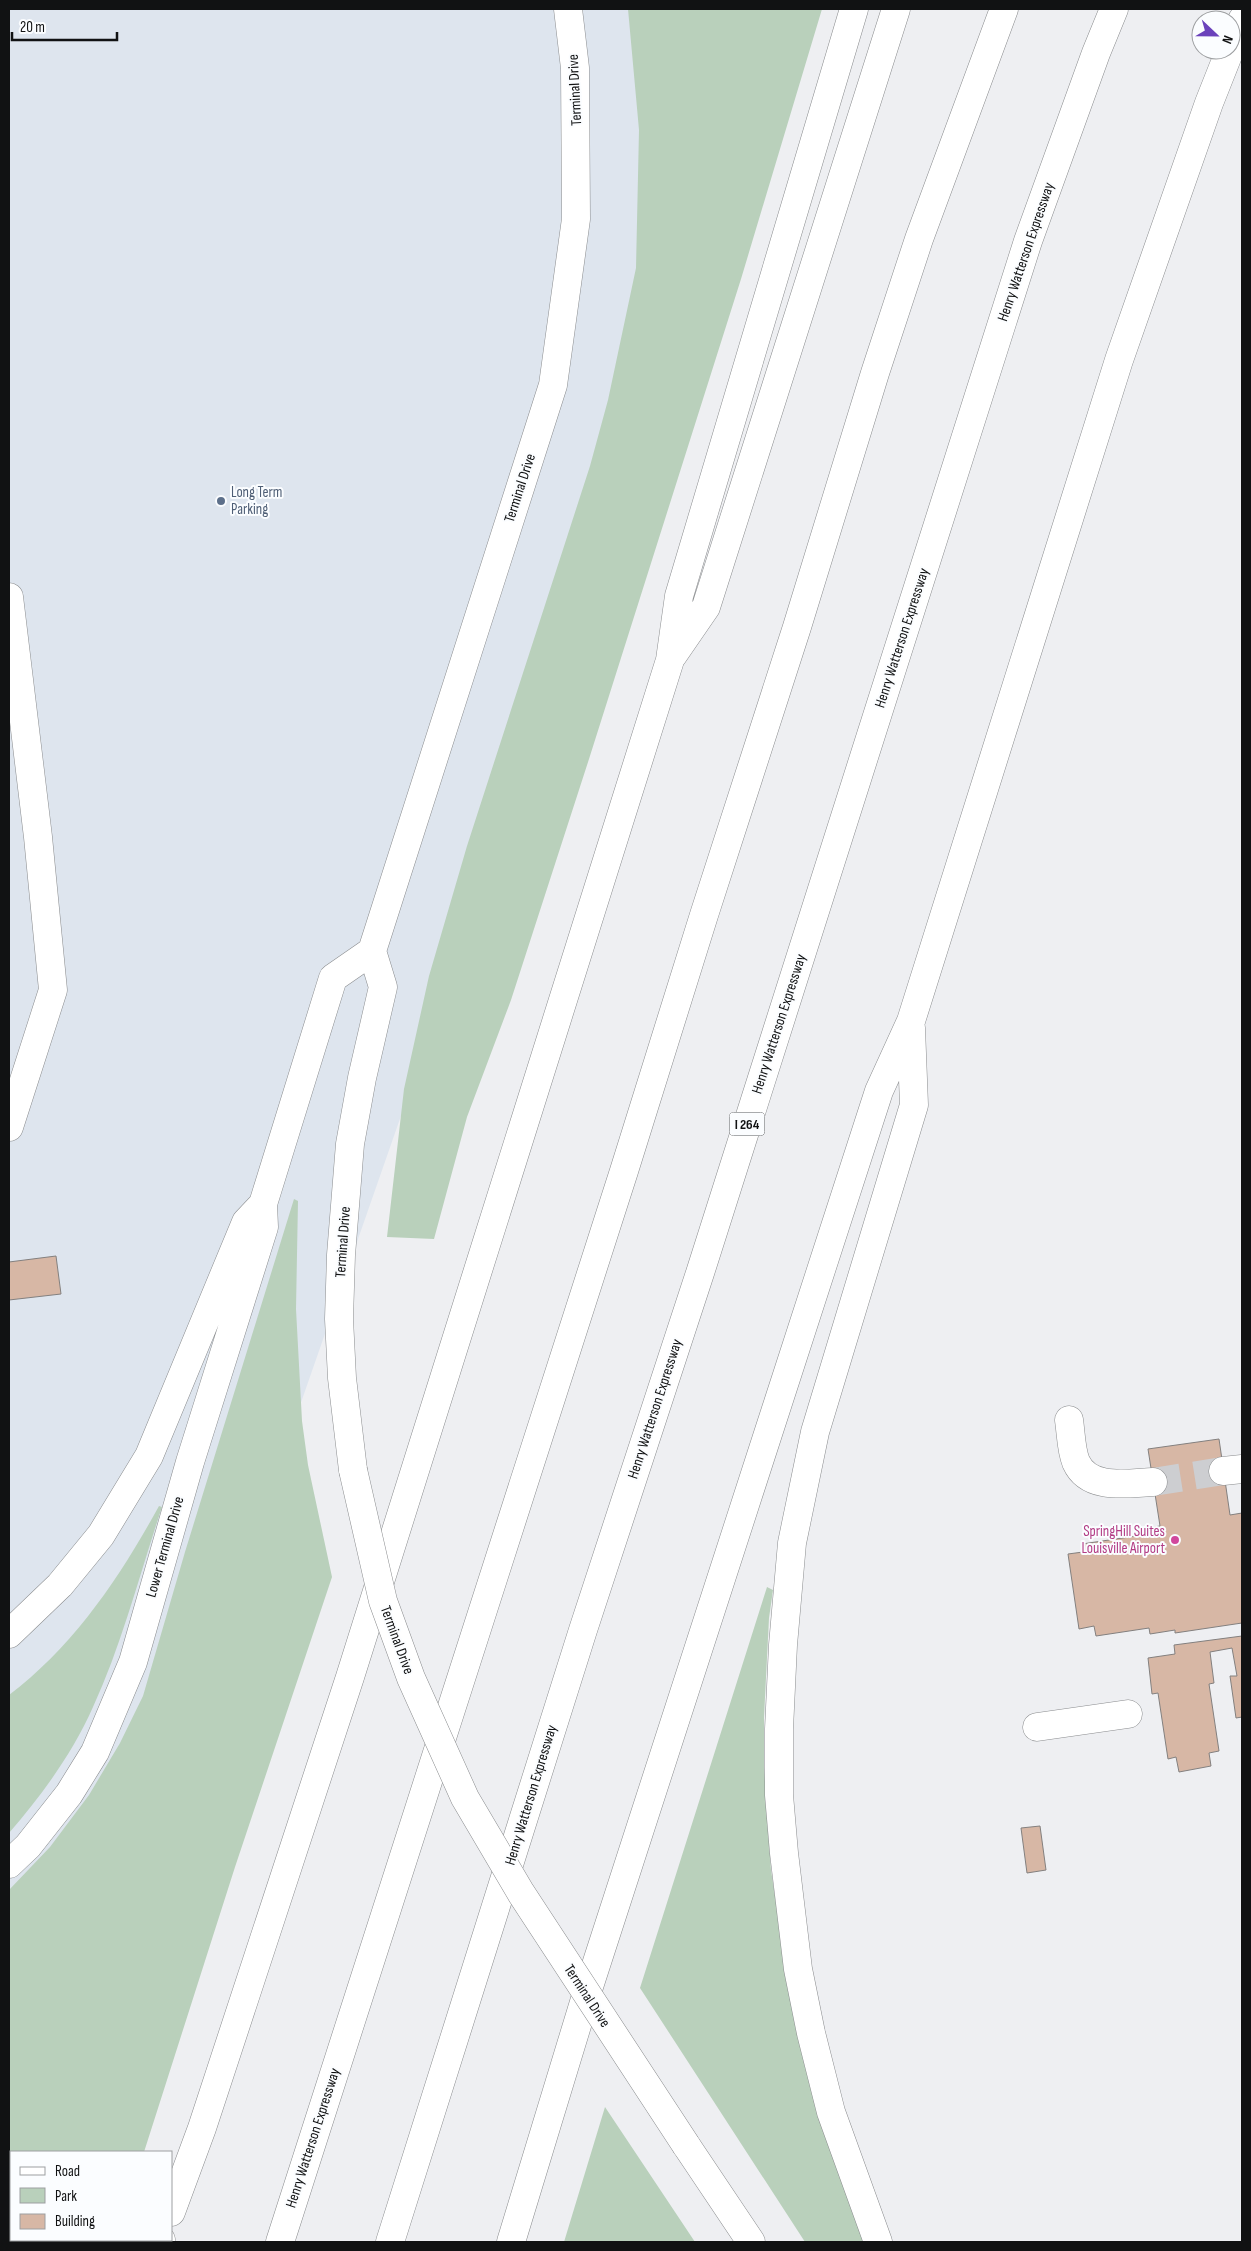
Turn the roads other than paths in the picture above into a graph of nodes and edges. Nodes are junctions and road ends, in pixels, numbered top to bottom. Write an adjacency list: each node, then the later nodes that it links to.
1 (568, 9): 9 (main road, Terminal Drive)
2 (854, 9): 8 (main road)
3 (896, 9): 8 (main road)
4 (1004, 9): 20 (main road, Henry Watterson Expressway)
5 (1114, 9): 21 (main road, Henry Watterson Expressway / I 264)
6 (1227, 60): 10 (main road)
7 (9, 597): 11 (main road)
8 (670, 660): 19 (main road)
9 (372, 951): 12 (main road); 23 (main road, Terminal Drive, bridge)
10 (911, 1021): 22 (main road); 24 (main road)
11 (9, 1127)
12 (263, 1204): 15 (main road); 18 (main road, Lower Terminal Drive)
13 (1069, 1420): 14 (main road)
14 (1153, 1482)
15 (9, 1634)
16 (1128, 1714): 17 (main road)
17 (1037, 1727)
18 (9, 1864)
19 (172, 2209)
20 (280, 2242)
21 (390, 2242)
22 (511, 2242)
23 (751, 2242)
24 (878, 2242)

